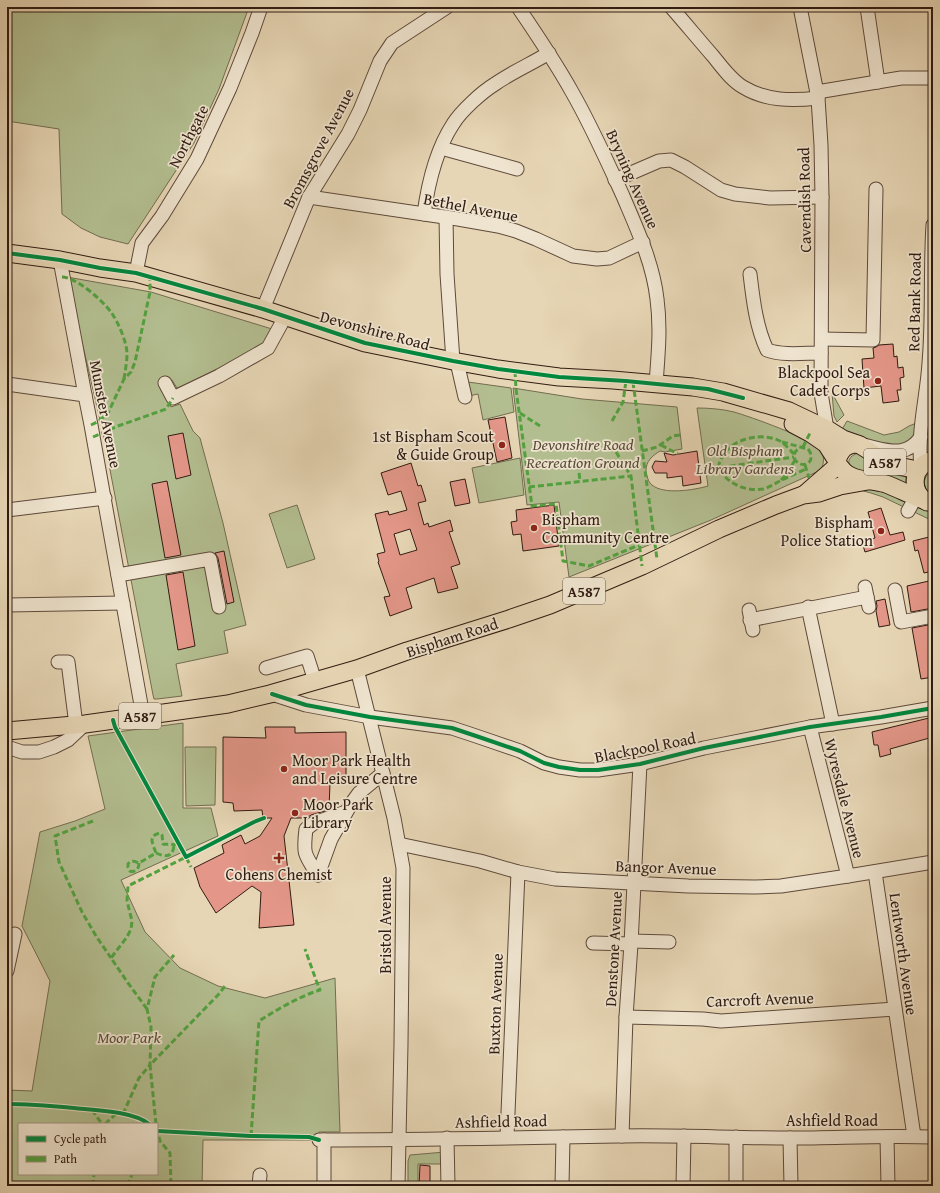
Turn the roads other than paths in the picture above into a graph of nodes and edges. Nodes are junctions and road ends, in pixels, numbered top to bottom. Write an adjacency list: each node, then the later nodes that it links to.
1 (261, 7): 23 (street, Northgate)
2 (446, 7): 15 (street, Bromsgrove Avenue)
3 (518, 7): 7 (street, Bryning Avenue)
4 (671, 7): 10 (street)
5 (800, 7): 10 (street, Cavendish Road)
6 (867, 7): 9 (street)
7 (549, 53): 11 (street); 13 (street, Bryning Avenue)
8 (933, 78): 9 (street)
9 (878, 82): 10 (street)
10 (817, 95): 16 (street, Cavendish Road)
11 (441, 148): 12 (street); 17 (street)
12 (517, 169)
13 (615, 180): 16 (street); 20 (street, Bryning Avenue)
14 (876, 190): 28 (street)
15 (309, 197): 17 (street, Bethel Avenue); 26 (street, Bromsgrove Avenue)
16 (822, 197): 28 (street, Cavendish Road)
17 (424, 214): 18 (street, Bethel Avenue)
18 (446, 217): 20 (street, Bethel Avenue); 30 (street)
19 (933, 225): 25 (street, Red Bank Road)
20 (643, 242): 34 (street, Bryning Avenue)
21 (7, 253): 22 (main road, Devonshire Road)
22 (60, 260): 23 (main road, Devonshire Road); 36 (street, Munster Avenue)
23 (136, 273): 26 (main road, Devonshire Road)
24 (750, 274): 29 (street)
25 (932, 274): 31 (street, Red Bank Road)
26 (263, 310): 27 (main road, Devonshire Road)
27 (285, 317): 30 (main road, Devonshire Road); 32 (street)
28 (822, 339): 29 (street, Cavendish Road)
29 (821, 353): 35 (street, Cavendish Road)
30 (455, 361): 34 (main road, Devonshire Road); 37 (street)
31 (928, 380): 39 (street, Red Bank Road); 42 (street, Red Bank Road)
32 (165, 383)
33 (7, 384): 36 (street)
34 (656, 384): 38 (main road, Devonshire Road)
35 (821, 393): 40 (street, Cavendish Road); 41 (street, Cavendish Road)
36 (85, 395): 48 (street, Munster Avenue)
37 (465, 397)
38 (761, 403): 40 (main road, Devonshire Road); 44 (main road, Devonshire Road)
39 (933, 411)
40 (800, 415): 41 (main road, Devonshire Road)
41 (827, 429): 43 (main road, Devonshire Road)
42 (921, 437): 43 (street); 45 (street, Red Bank Road)
43 (859, 444): 44 (main road, A587); 45 (main road, A587)
44 (838, 463): 46 (main road, A587); 47 (main road, Bispham Road / A587)
45 (924, 465): 49 (main road, A587)
46 (868, 481): 47 (main road, Bispham Road / A587); 49 (main road, A587)
47 (803, 495): 62 (main road, Bispham Road / A587)
48 (105, 498): 50 (street); 51 (street, Munster Avenue)
49 (920, 502)
50 (7, 510)
51 (118, 575): 54 (street, Munster Avenue); 56 (street)
52 (895, 590): 58 (street)
53 (867, 597): 57 (street)
54 (123, 603): 55 (street); 66 (street, Munster Avenue)
55 (7, 605)
56 (219, 607)
57 (808, 608): 59 (street); 69 (street)
58 (933, 616)
59 (750, 620)
60 (58, 662): 68 (street)
61 (266, 668): 63 (street)
62 (358, 669): 63 (main road, Bispham Road / A587); 67 (street, Bristol Avenue)
63 (315, 681): 64 (main road, Bispham Road / A587)
64 (272, 694): 66 (main road, Bispham Road / A587); 67 (street, Blackpool Road)
65 (933, 708): 69 (street, Blackpool Road)
66 (143, 716): 68 (main road, Bispham Road / A587)
67 (370, 717): 73 (street, Blackpool Road); 74 (street, Bristol Avenue)
68 (80, 724): 71 (main road, Bispham Road / A587); 72 (street)
69 (832, 724): 70 (street, Blackpool Road)
70 (810, 727): 73 (street, Blackpool Road); 80 (street, Wyresdale Avenue)
71 (7, 731)
72 (7, 747)
73 (640, 764): 81 (street, Denstone Avenue)
74 (383, 773): 75 (street); 76 (street, Bristol Avenue)
75 (346, 812)
76 (399, 844): 78 (street, Bangor Avenue); 99 (street, Bristol Avenue)
77 (933, 862): 79 (street, Bangor Avenue)
78 (518, 872): 81 (street, Bangor Avenue); 92 (street, Buxton Avenue)
79 (875, 872): 80 (street, Bangor Avenue); 87 (street, Lentworth Avenue)
80 (848, 876): 81 (street, Bangor Avenue)
81 (634, 884): 83 (street, Denstone Avenue)
82 (15, 934): 86 (street)
83 (631, 942): 84 (street); 85 (street); 88 (street, Denstone Avenue)
84 (669, 942)
85 (593, 943)
86 (7, 971)
87 (895, 1009): 88 (street, Carcroft Avenue); 91 (street, Lentworth Avenue)
88 (626, 1017): 89 (street, Denstone Avenue)
89 (622, 1136): 90 (street, Ashfield Road); 97 (street, Ashfield Road)
90 (684, 1136): 93 (street, Ashfield Road); 104 (street)
91 (914, 1136): 94 (street, Ashfield Road); 95 (street, Ashfield Road)
92 (508, 1137): 96 (street, Ashfield Road); 97 (street, Ashfield Road)
93 (736, 1137): 98 (street, Ashfield Road); 105 (street)
94 (887, 1137): 98 (street, Ashfield Road); 107 (street)
95 (933, 1137)
96 (447, 1138): 99 (street, Ashfield Road); 102 (street)
97 (563, 1138): 103 (street)
98 (790, 1138): 106 (street)
99 (398, 1140): 100 (street, Ashfield Road); 101 (street, Bristol Avenue)
100 (324, 1186)
101 (398, 1186)
102 (448, 1186)
103 (562, 1186)
104 (683, 1186)
105 (736, 1186)
106 (791, 1186)
107 (888, 1186)

